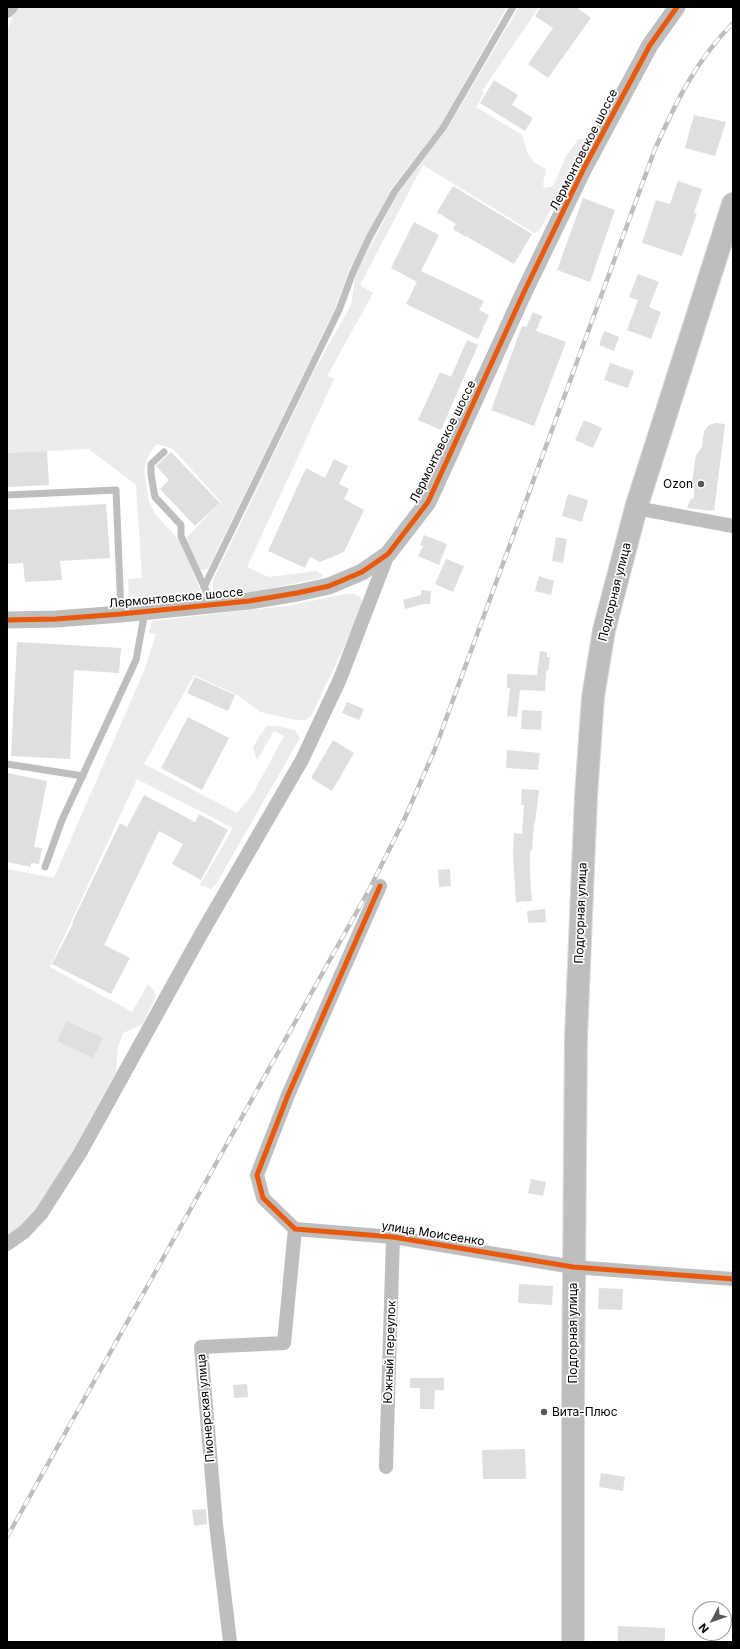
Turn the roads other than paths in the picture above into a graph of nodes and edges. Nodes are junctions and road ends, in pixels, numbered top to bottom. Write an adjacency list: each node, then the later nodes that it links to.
1 (11, 7): 4 (street)
2 (513, 7): 11 (lane)
3 (677, 7): 10 (street, Лермонтовское шоссе)
4 (7, 11)
5 (733, 204): 8 (main road, Подгорная улица)
6 (164, 452): 11 (lane)
7 (7, 495): 14 (lane)
8 (636, 508): 9 (street); 23 (main road, Подгорная улица)
9 (733, 526)
10 (388, 554): 12 (street, Лермонтовское шоссе); 22 (street)
11 (204, 587): 12 (lane)
12 (212, 604): 13 (street, Лермонтовское шоссе)
13 (145, 611): 14 (street, Лермонтовское шоссе); 17 (lane)
14 (121, 614): 15 (street, Лермонтовское шоссе)
15 (7, 620)
16 (7, 764): 17 (lane)
17 (83, 776): 18 (lane)
18 (45, 867)
19 (380, 886): 20 (street)
20 (295, 1229): 21 (street, улица Моисеенко); 26 (street, Пионерская улица)
21 (393, 1237): 23 (street, улица Моисеенко); 25 (street, Южный переулок)
22 (7, 1244)
23 (574, 1267): 24 (street, улица Моисеенко); 27 (main road, Подгорная улица)
24 (733, 1278)
25 (386, 1467)
26 (230, 1642)
27 (573, 1642)

